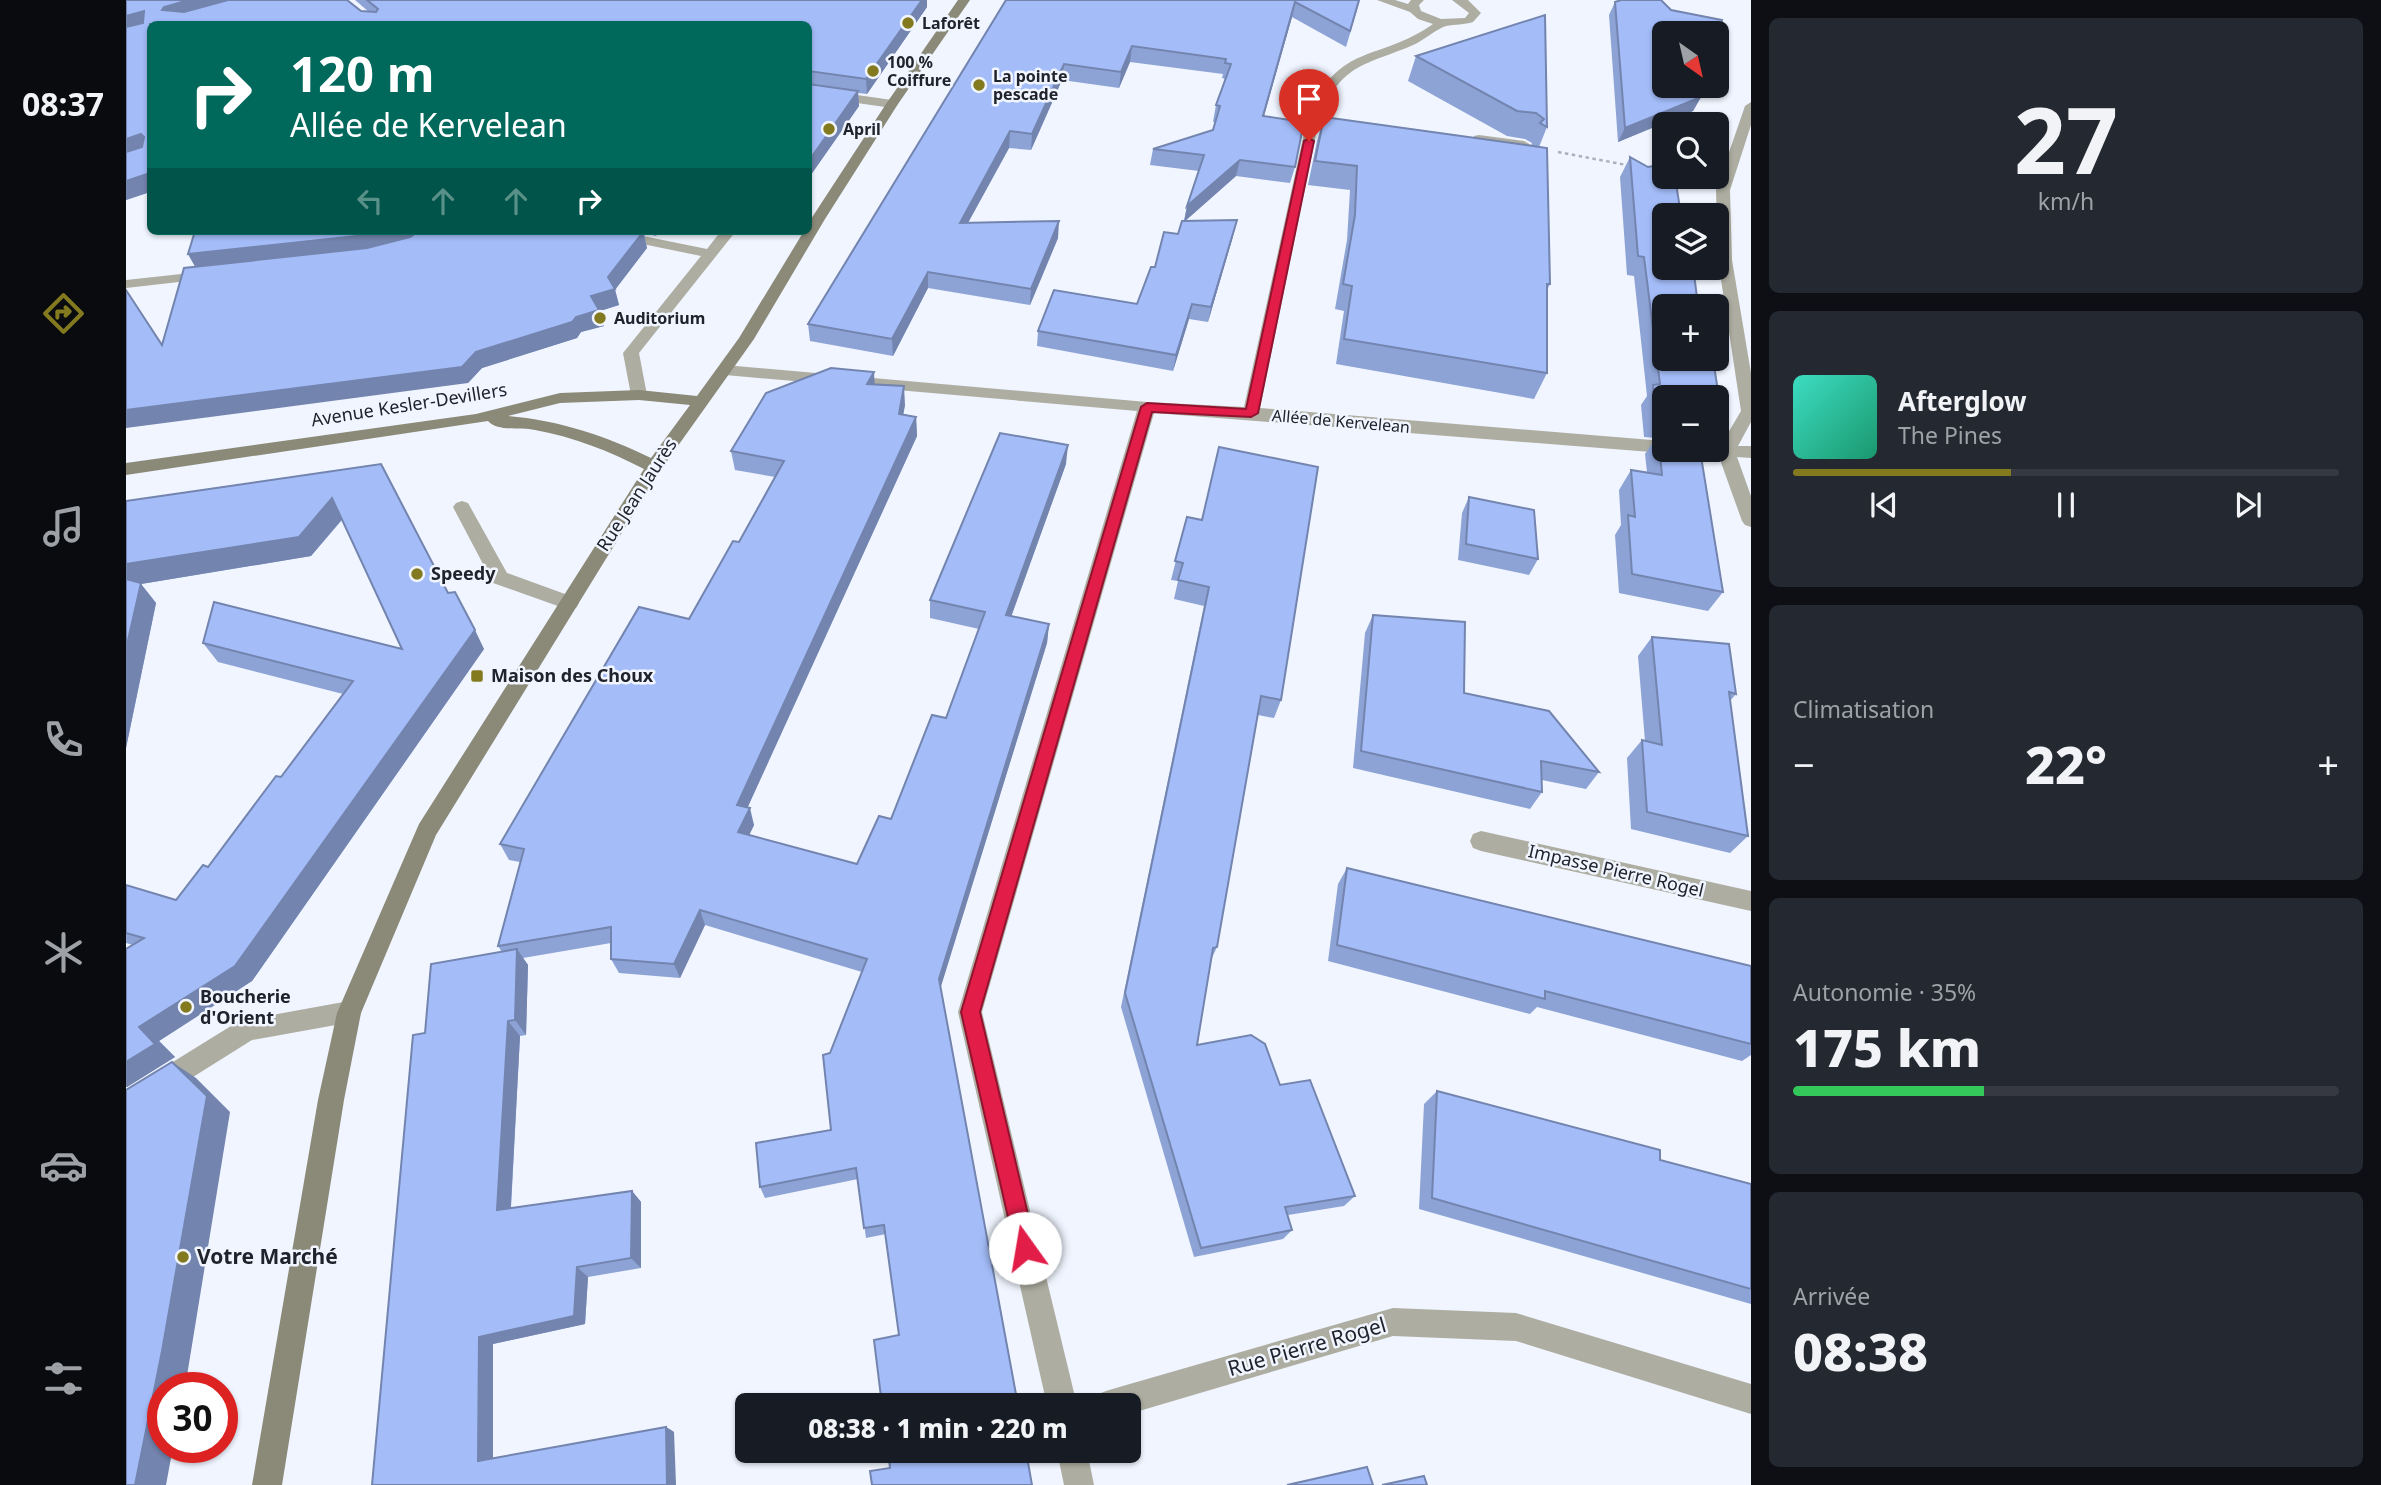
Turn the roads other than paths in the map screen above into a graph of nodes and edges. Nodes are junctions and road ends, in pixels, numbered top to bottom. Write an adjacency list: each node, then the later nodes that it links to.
1 (964, 0): 7 (main road, Rue Jean Jaurès)
2 (1383, 0): 4 (street)
3 (1460, 0): 5 (street)
4 (1416, 4): 5 (street)
5 (1443, 23): 22 (street)
6 (812, 93): 7 (street)
7 (892, 104): 11 (main road, Rue Jean Jaurès)
8 (1751, 106): 25 (street)
9 (1459, 136): 10 (street)
10 (1524, 145)
11 (813, 218)
12 (630, 235): 15 (street)
13 (726, 235): 15 (street)
14 (803, 235): 18 (main road, Rue Jean Jaurès)
15 (711, 254): 19 (street)
16 (222, 274): 17 (street)
17 (126, 284)
18 (725, 370): 20 (main road, Rue Jean Jaurès); 21 (street, Allée de Kervelean)
19 (639, 395): 20 (main road, Avenue Kesler-Devillers); 23 (main road, Avenue Kesler-Devillers)
20 (699, 401): 29 (main road, Rue Jean Jaurès)
21 (1147, 407): 22 (street, Allée de Kervelean); 38 (street)
22 (1251, 413): 24 (street, Allée de Kervelean)
23 (476, 419): 29 (main road); 30 (main road, Avenue Kesler-Devillers)
24 (1652, 446)
25 (1729, 446)
26 (1729, 451): 27 (street)
27 (1751, 452)
28 (1729, 459): 32 (street)
29 (654, 467): 33 (main road, Rue Jean Jaurès)
30 (126, 469)
31 (462, 507): 33 (street)
32 (1751, 521)
33 (569, 603): 36 (main road, Rue Jean Jaurès)
34 (1481, 841): 35 (street, Impasse Pierre Rogel)
35 (1751, 901)
36 (349, 1013): 37 (street); 42 (main road, Rue Jean Jaurès)
37 (126, 1106)
38 (1059, 1393)
39 (1141, 1396): 40 (street, Rue Pierre Rogel)
40 (1751, 1399)
41 (1074, 1463): 43 (street)
42 (267, 1485)
43 (1079, 1485)

